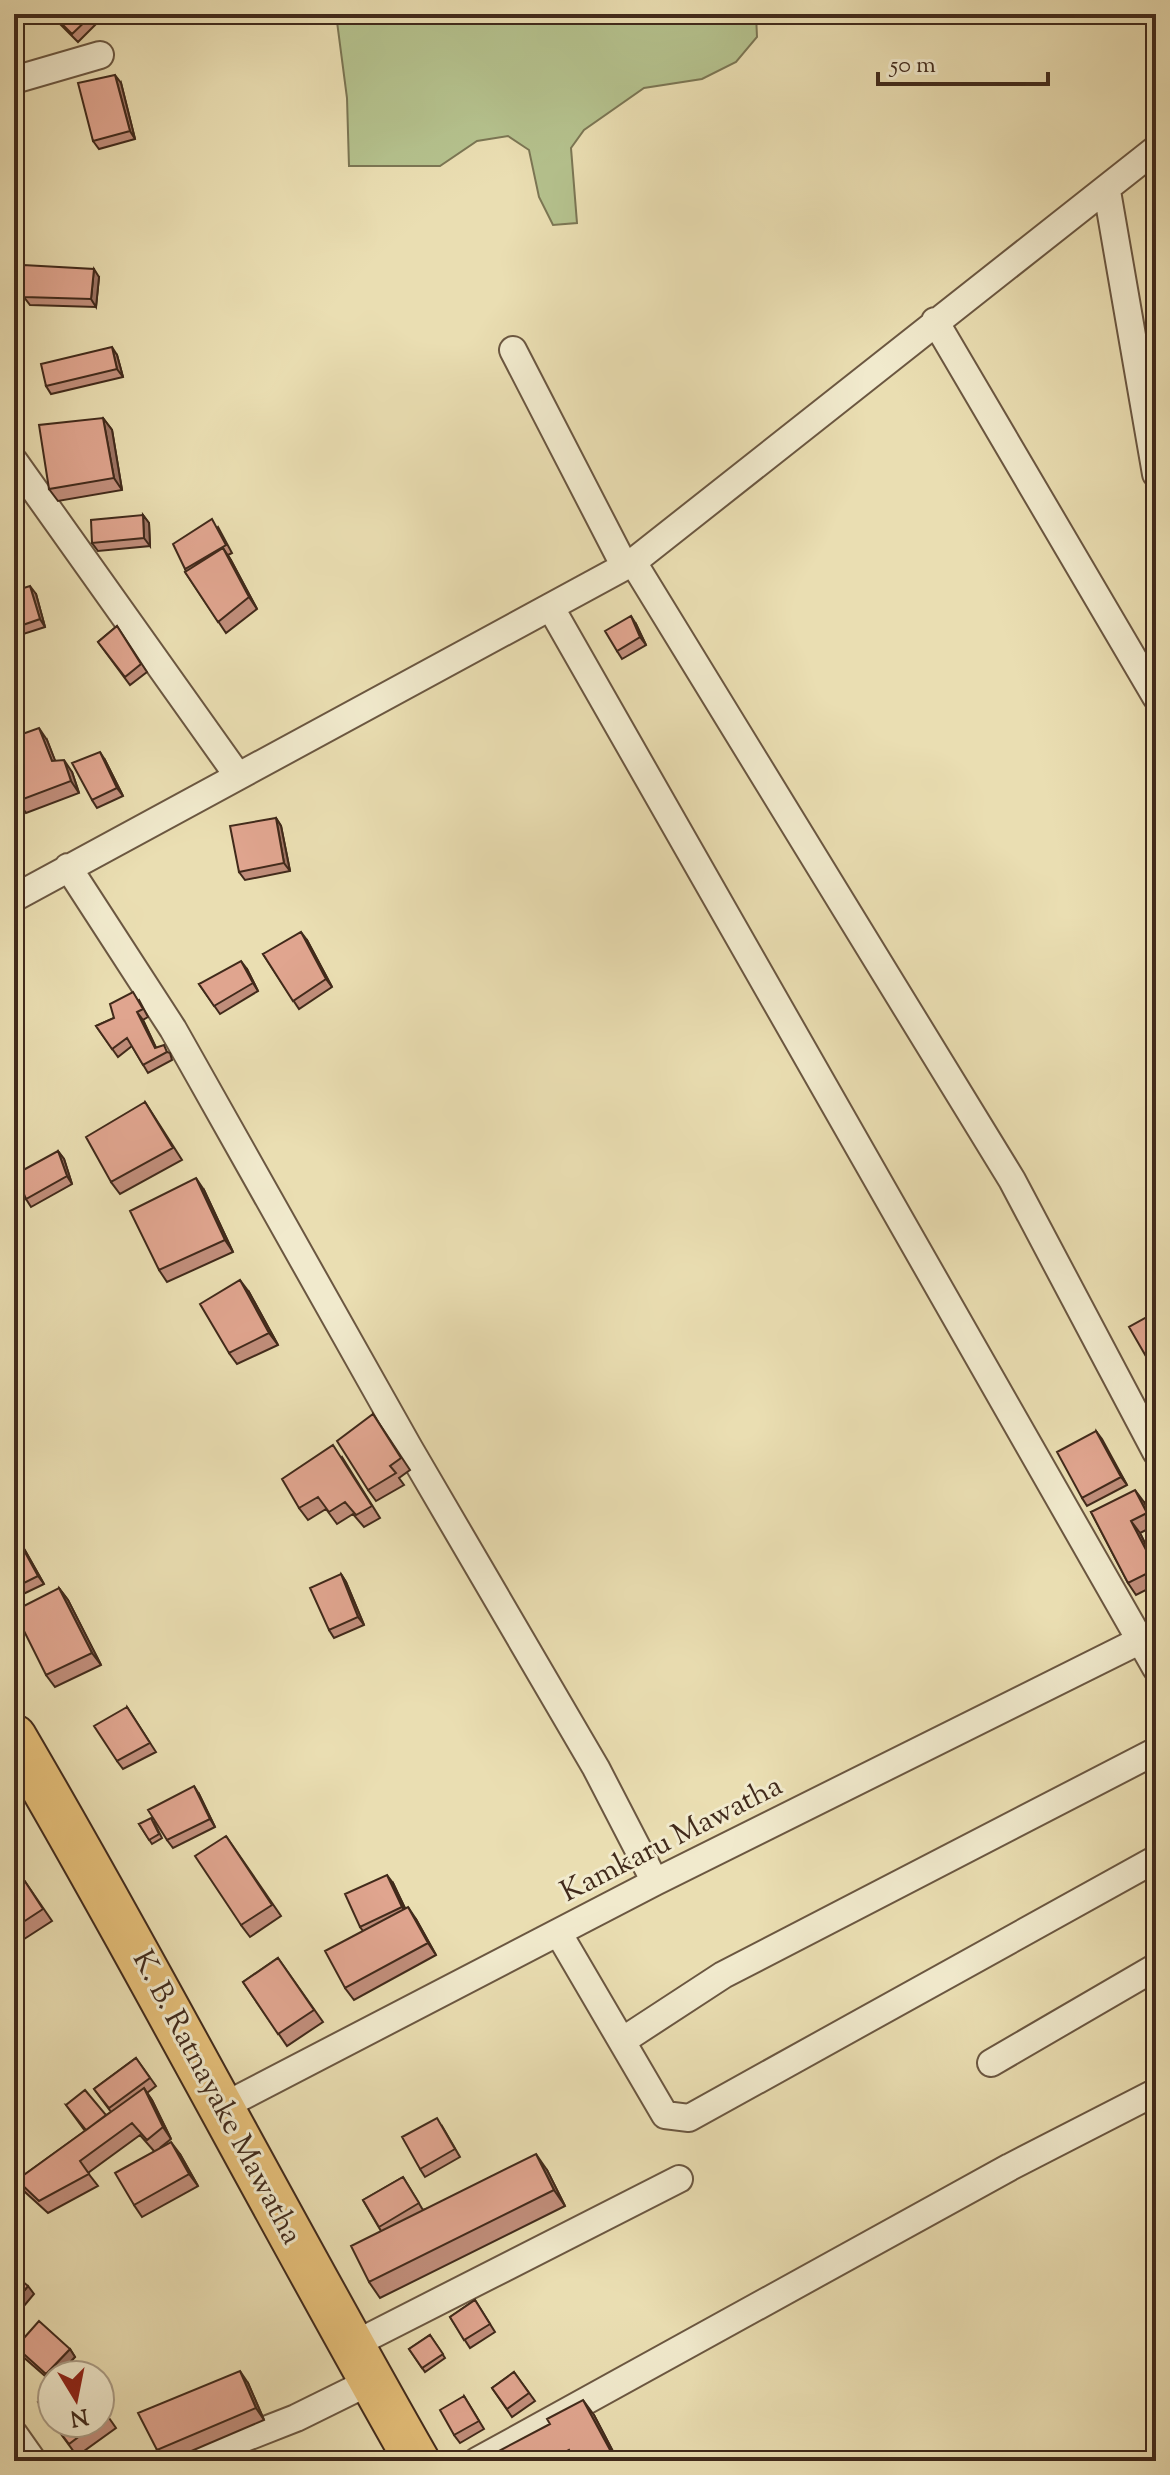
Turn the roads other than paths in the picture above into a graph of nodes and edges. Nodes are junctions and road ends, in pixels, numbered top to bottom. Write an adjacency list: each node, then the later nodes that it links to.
1 (100, 55): 2 (street)
2 (14, 80)
3 (1156, 149): 4 (street)
4 (1107, 191): 5 (street); 8 (street)
5 (935, 321): 9 (street); 11 (street)
6 (513, 350): 9 (street)
7 (14, 461): 12 (street)
8 (1156, 474)
9 (629, 564): 10 (street); 15 (street)
10 (551, 608): 12 (street); 16 (street)
11 (1156, 697)
12 (238, 776): 13 (street)
13 (68, 867): 14 (street); 21 (street)
14 (14, 898)
15 (1156, 1452)
16 (1149, 1636): 17 (street); 21 (street, Kamkaru Mawatha)
17 (1156, 1668)
18 (14, 1737): 27 (highway, K. B. Ratnayake Mawatha)
19 (1156, 1751): 24 (street)
20 (1156, 1859): 24 (street)
21 (655, 1882): 22 (street, Kamkaru Mawatha)
22 (559, 1934): 24 (street); 27 (street, Kamkaru Mawatha)
23 (1156, 1967): 25 (street)
24 (622, 2041)
25 (991, 2063)
26 (1156, 2092): 34 (street)
27 (220, 2108): 29 (highway, K. B. Ratnayake Mawatha)
28 (679, 2179): 29 (street)
29 (361, 2363): 32 (street); 33 (highway, K. B. Ratnayake Mawatha)
30 (14, 2434): 31 (street)
31 (33, 2461)
32 (186, 2461)
33 (417, 2461)
34 (477, 2461)

